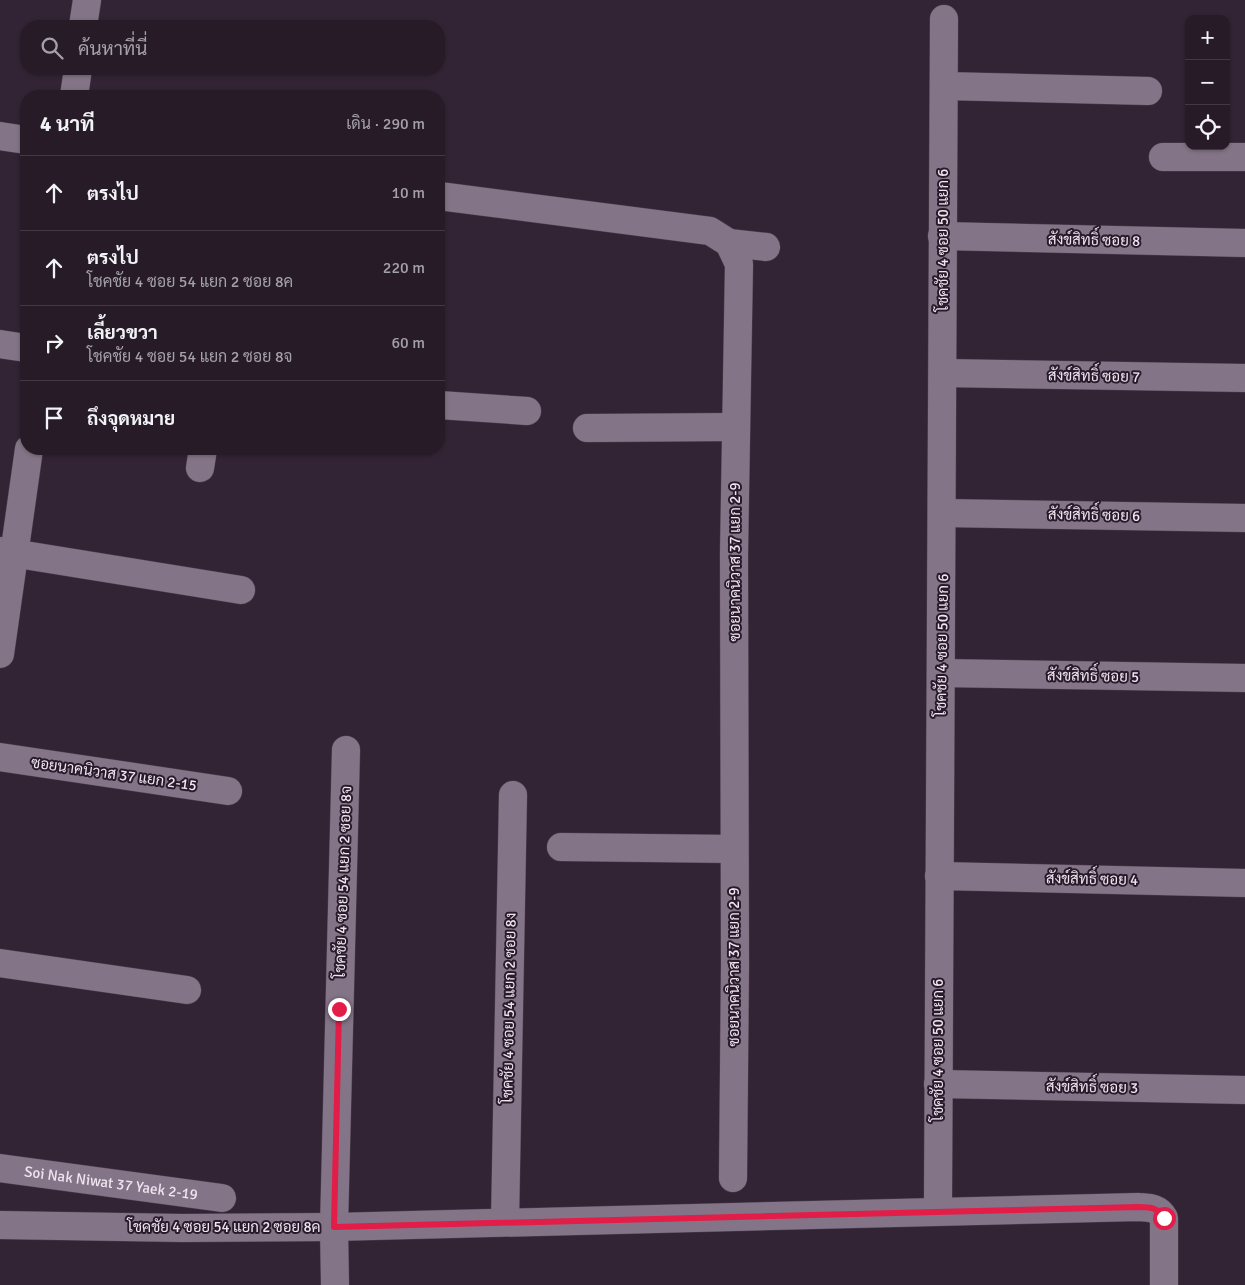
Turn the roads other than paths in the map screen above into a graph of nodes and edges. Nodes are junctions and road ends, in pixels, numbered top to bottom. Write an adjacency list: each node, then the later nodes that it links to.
1 (87, 0): 3 (street)
2 (944, 19): 5 (street, โชคชัย 4 ซอย 50 แยก 6)
3 (84, 20)
4 (77, 75): 6 (street)
5 (944, 86): 7 (street); 13 (street, โชคชัย 4 ซอย 50 แยก 6)
6 (75, 90)
7 (1148, 91)
8 (0, 136): 9 (street)
9 (20, 139)
10 (1163, 157): 11 (street)
11 (1245, 157)
12 (445, 197): 14 (street)
13 (942, 236): 15 (street, สังข์สิทธิ์ ซอย 8); 19 (street, โชคชัย 4 ซอย 50 แยก 6)
14 (729, 242): 16 (street); 23 (street, ซอยนาคนิวาส 37 แยก 2-9)
15 (1245, 244)
16 (766, 247)
17 (0, 344): 18 (street)
18 (20, 347)
19 (943, 374): 20 (street, สังข์สิทธิ์ ซอย 7); 26 (street, โชคชัย 4 ซอย 50 แยก 6)
20 (1245, 378)
21 (445, 405): 22 (street)
22 (527, 411)
23 (736, 427): 24 (street); 38 (street, ซอยนาคนิวาส 37 แยก 2-9)
24 (586, 428)
25 (28, 455): 28 (street)
26 (943, 513): 27 (street, สังข์สิทธิ์ ซอย 6); 31 (street, โชคชัย 4 ซอย 50 แยก 6)
27 (1245, 518)
28 (8, 552): 29 (street); 30 (street)
29 (241, 590)
30 (0, 654)
31 (941, 673): 32 (street, สังข์สิทธิ์ ซอย 5); 39 (street, โชคชัย 4 ซอย 50 แยก 6)
32 (1245, 678)
33 (346, 750): 51 (street, โชคชัย 4 ซอย 54 แยก 2 ซอย 8จ)
34 (0, 757): 35 (street, ซอยนาคนิวาส 37 แยก 2-15)
35 (228, 791)
36 (513, 794): 49 (street, โชคชัย 4 ซอย 54 แยก 2 ซอย 8ง)
37 (561, 847): 38 (street)
38 (734, 849): 46 (street, ซอยนาคนิวาส 37 แยก 2-9)
39 (939, 876): 40 (street, สังข์สิทธิ์ ซอย 4); 43 (street, โชคชัย 4 ซอย 50 แยก 6)
40 (1245, 883)
41 (0, 963): 42 (street)
42 (187, 990)
43 (938, 1084): 44 (street, สังข์สิทธิ์ ซอย 3); 48 (street, โชคชัย 4 ซอย 50 แยก 6)
44 (1245, 1090)
45 (0, 1168): 47 (street, Soi Nak Niwat 37 Yaek 2-19)
46 (733, 1178)
47 (222, 1198)
48 (938, 1204)
49 (505, 1222): 51 (street, โชคชัย 4 ซอย 54 แยก 2 ซอย 8ค); 53 (street, โชคชัย 4 ซอย 54 แยก 2 ซอย 8ค)
50 (0, 1225): 51 (street, โชคชัย 4 ซอย 54 แยก 2 ซอย 8ค)
51 (334, 1227): 52 (street, โชคชัย 4 ซอย 54 แยก 2 ซอย 8จ)
52 (335, 1285)
53 (1164, 1285)

